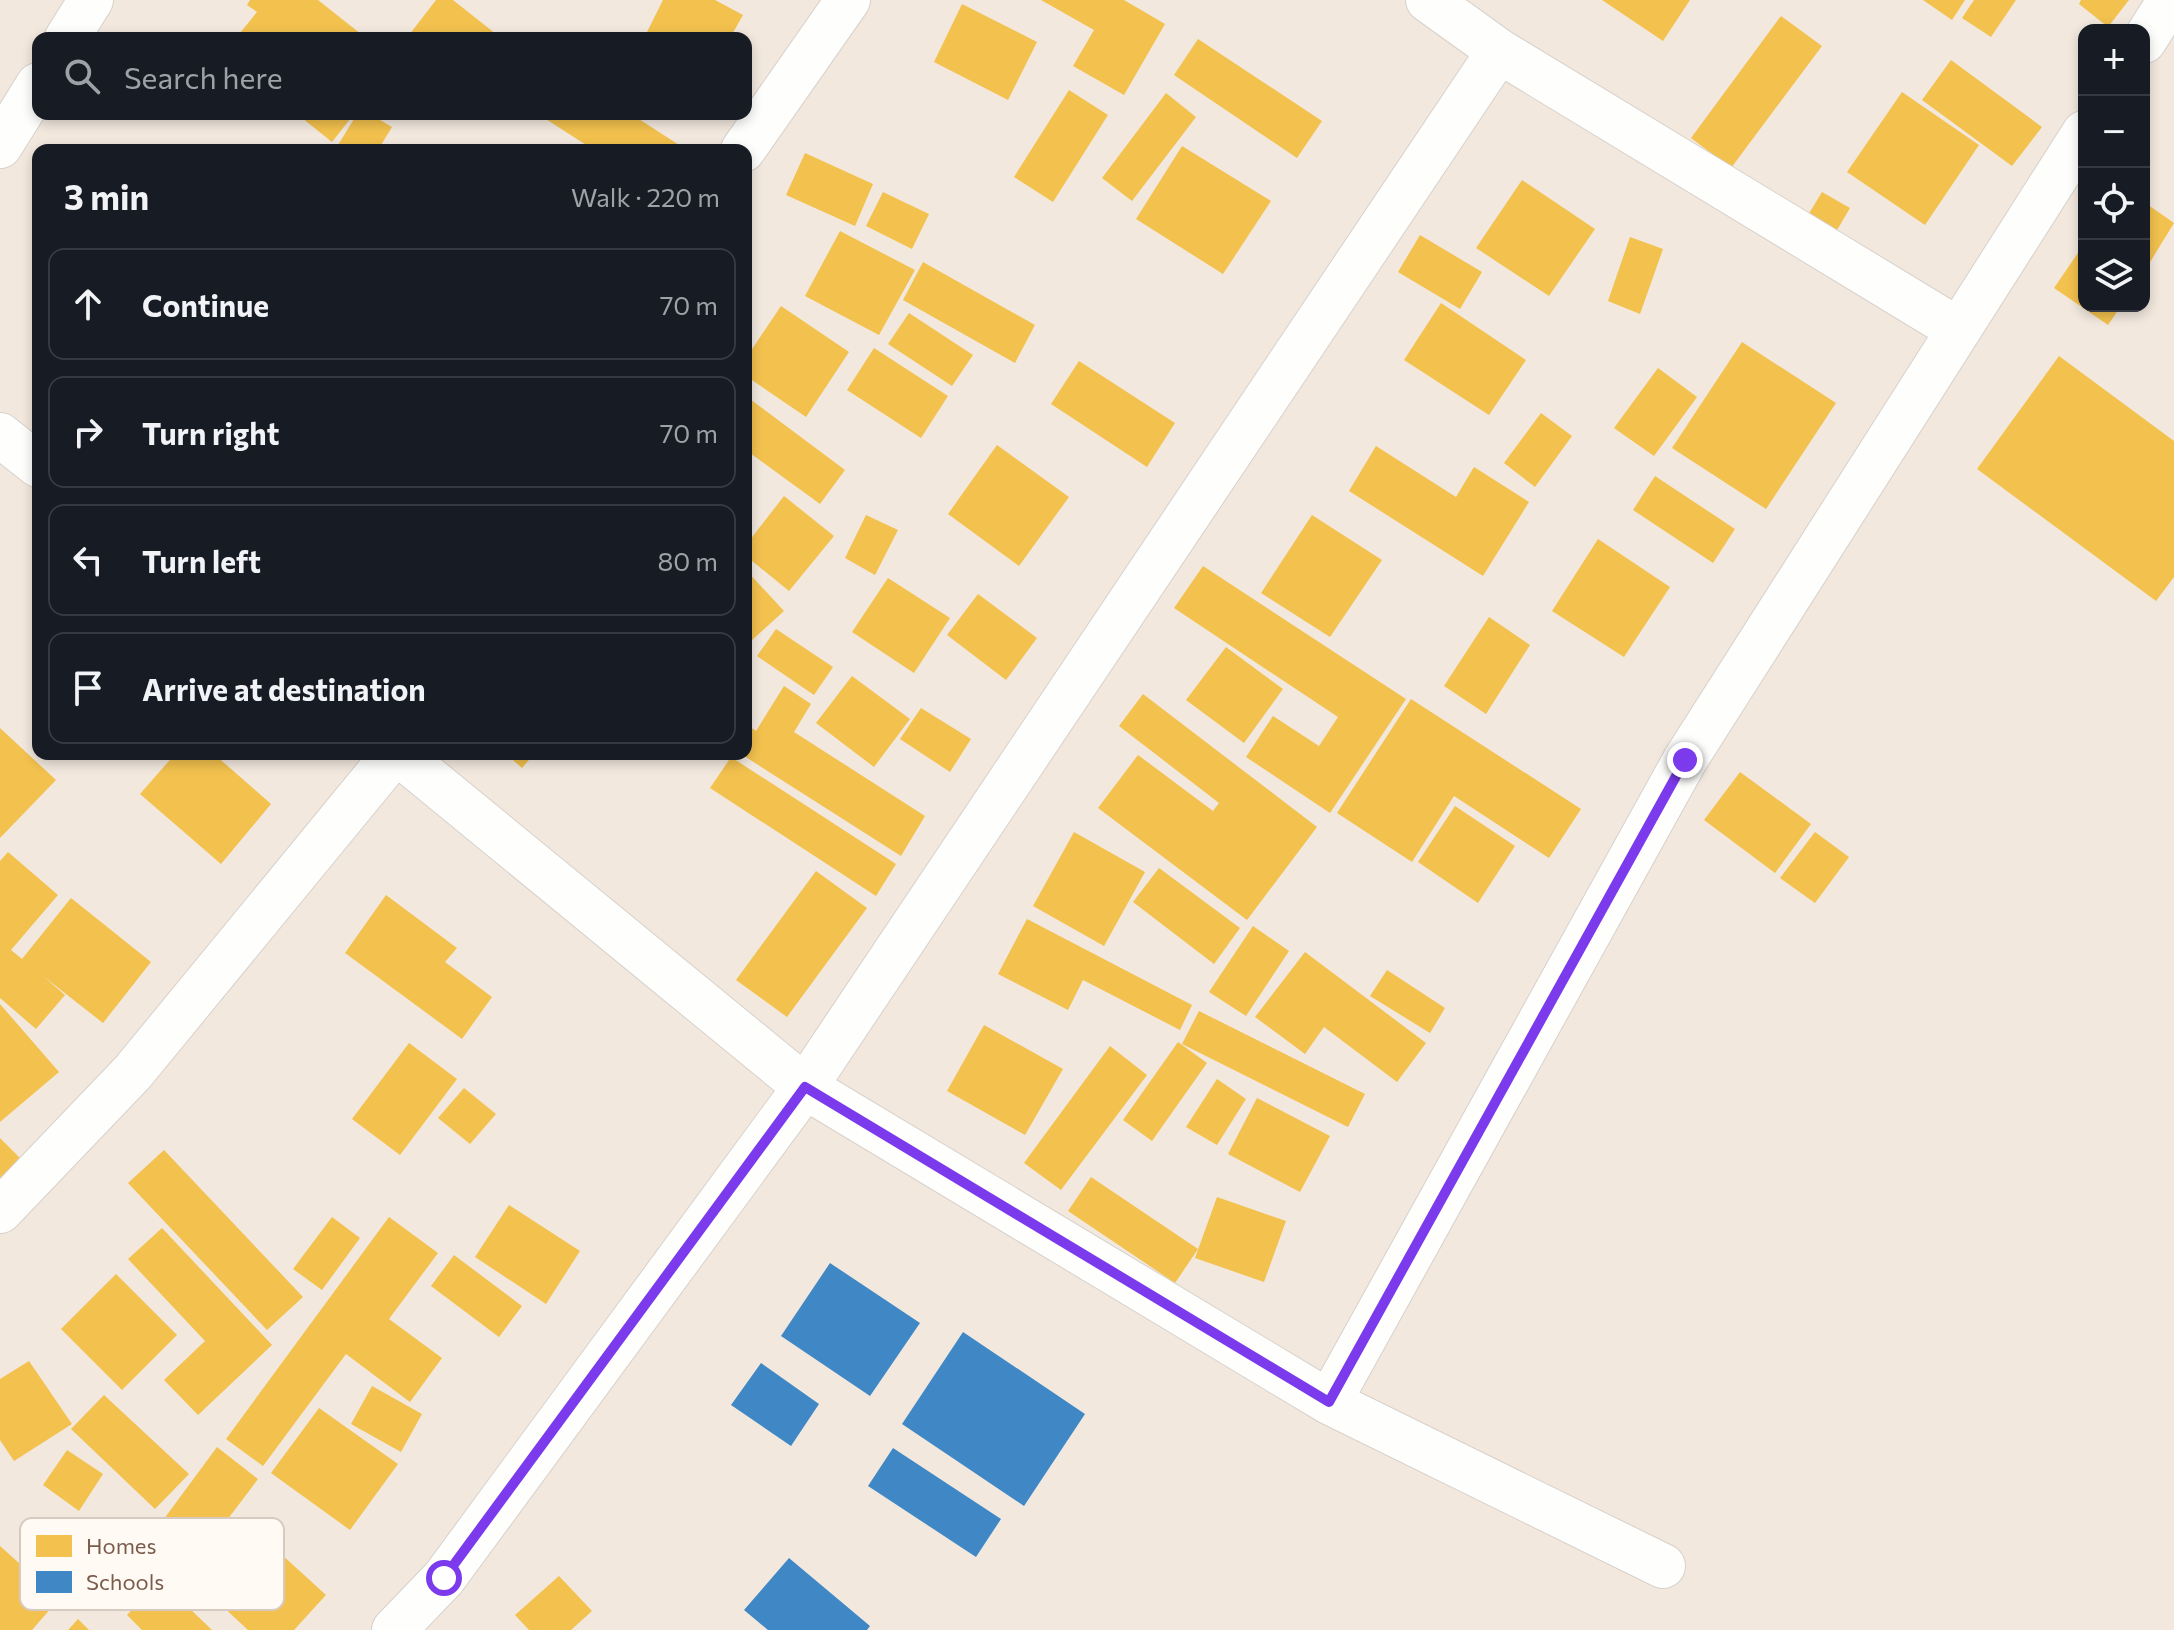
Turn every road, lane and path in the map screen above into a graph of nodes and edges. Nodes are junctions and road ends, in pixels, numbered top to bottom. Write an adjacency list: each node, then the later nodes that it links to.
1 (91, 0): 5 (street)
2 (848, 0): 10 (street)
3 (1428, 0): 7 (street)
4 (2170, 0): 6 (street)
5 (71, 32)
6 (2150, 32)
7 (1499, 51): 12 (street); 17 (street)
8 (32, 95): 11 (street)
9 (2078, 142): 12 (street)
10 (747, 144)
11 (0, 146)
12 (1957, 329): 19 (street)
13 (0, 435): 14 (street)
14 (32, 460)
15 (391, 760): 18 (street)
16 (403, 760): 17 (street)
17 (805, 1087): 19 (street); 21 (street)
18 (0, 1211)
19 (1329, 1402): 20 (street)
20 (1663, 1566)
21 (394, 1630)

